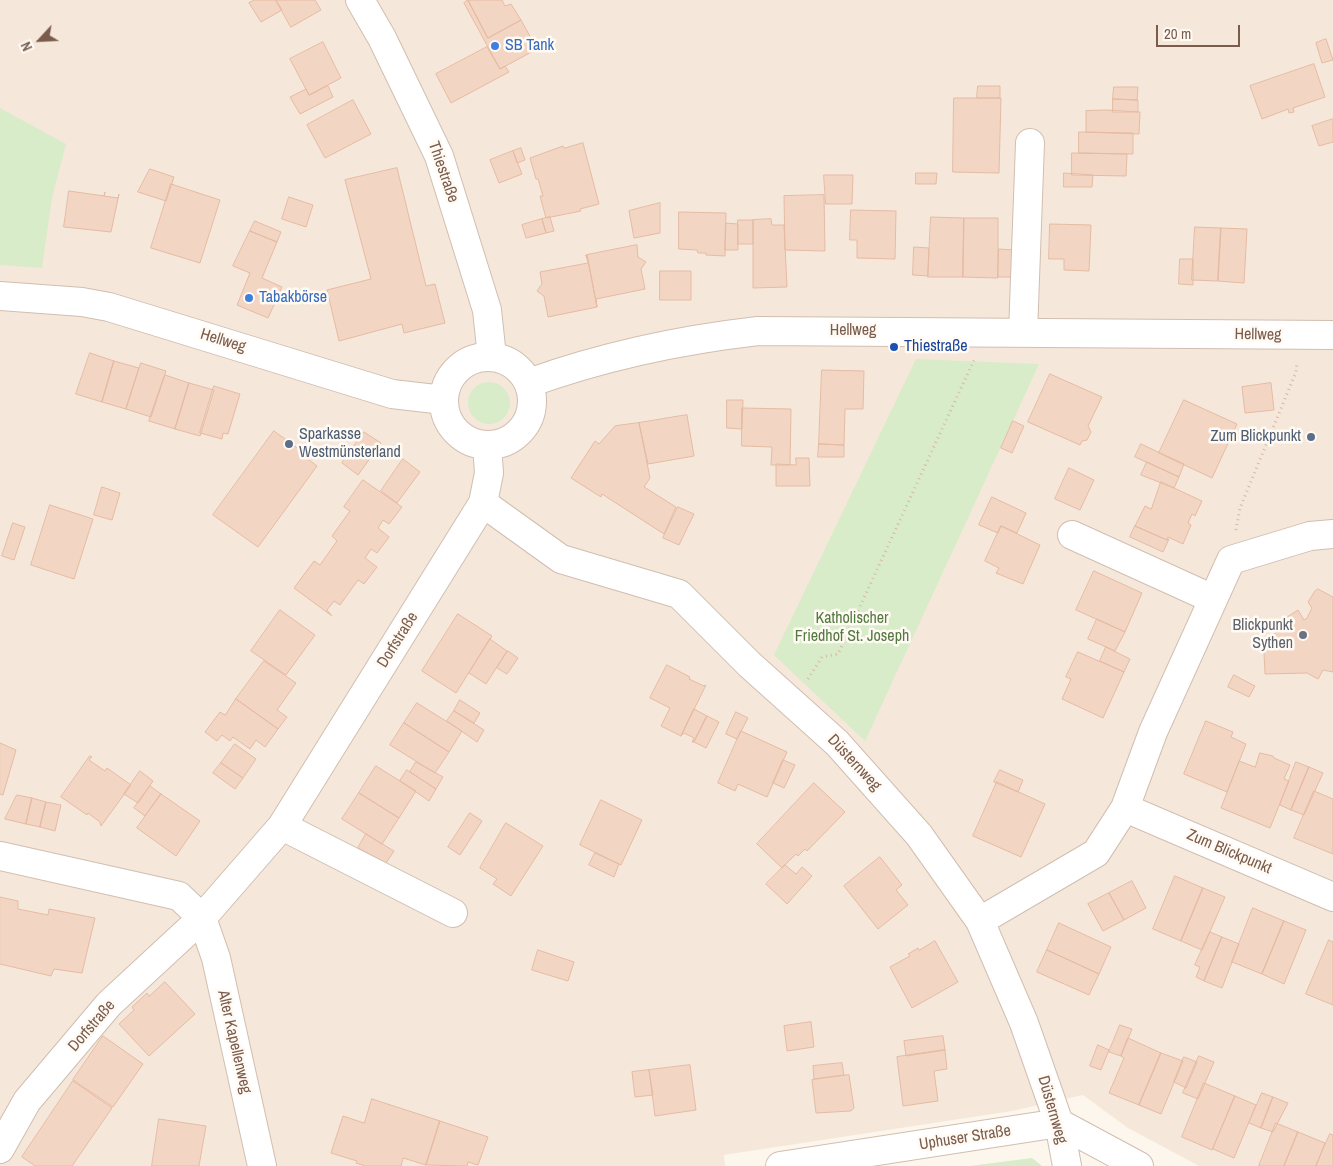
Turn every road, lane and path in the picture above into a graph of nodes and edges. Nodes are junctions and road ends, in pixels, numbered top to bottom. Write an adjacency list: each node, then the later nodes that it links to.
1 (360, 0): 8 (street, Thiestraße)
2 (1030, 143): 5 (street)
3 (0, 296): 10 (street, Hellweg)
4 (987, 332): 5 (street, Hellweg); 9 (street, Hellweg); 17 (path)
5 (1023, 333): 6 (street, Hellweg)
6 (1300, 335): 7 (street, Hellweg); 15 (path)
7 (1333, 336)
8 (492, 357): 9 (street); 10 (street)
9 (529, 383): 11 (street)
10 (444, 400): 11 (street)
11 (487, 445): 12 (street, Dorfstraße)
12 (483, 503): 17 (street, Düsternweg); 19 (street, Dorfstraße)
13 (1072, 534): 16 (street)
14 (1333, 534): 15 (street)
15 (1231, 560): 16 (street)
16 (1213, 600): 18 (street)
17 (793, 704): 24 (street, Düsternweg)
18 (1125, 808): 21 (street, Zum Blickpunkt); 24 (street)
19 (282, 826): 22 (street); 23 (street, Dorfstraße)
20 (0, 856): 23 (street)
21 (1333, 896)
22 (453, 913)
23 (202, 918): 26 (street, Dorfstraße); 27 (street, Alter Kapellenweg)
24 (980, 921): 25 (street, Düsternweg)
25 (1059, 1123): 28 (street, Uphuser Straße); 29 (street, Düsternweg); 30 (street)
26 (0, 1149)
27 (262, 1166)
28 (780, 1166)
29 (1067, 1166)
30 (1140, 1166)

